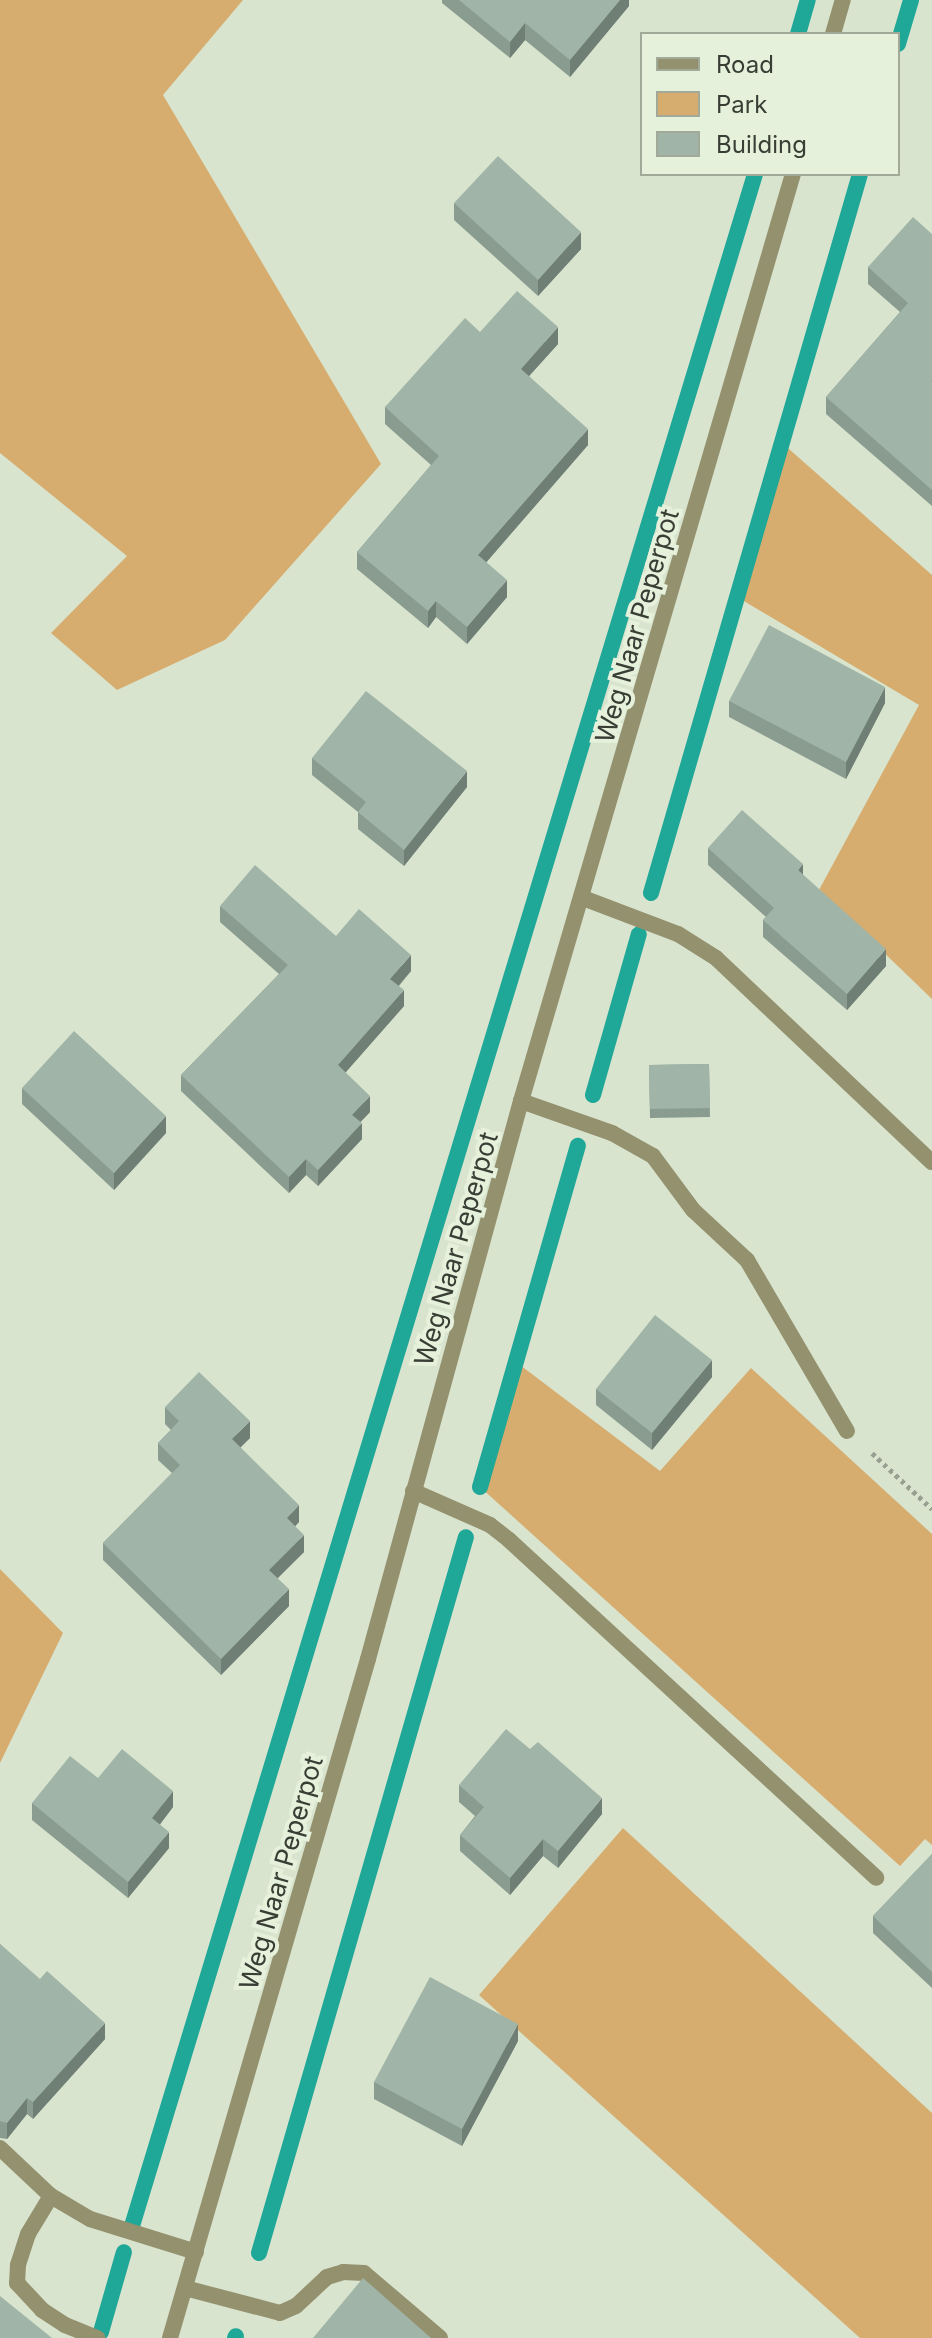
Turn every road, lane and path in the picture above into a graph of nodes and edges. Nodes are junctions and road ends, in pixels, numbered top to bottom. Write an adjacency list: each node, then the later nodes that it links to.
1 (843, 0): 2 (street)
2 (834, 32)
3 (792, 176): 4 (street, Weg Naar Peperpot)
4 (583, 898): 5 (street, Weg Naar Peperpot); 6 (street)
5 (521, 1101): 7 (street); 8 (street, Weg Naar Peperpot)
6 (932, 1162)
7 (847, 1431): 9 (path)
8 (413, 1491): 10 (street); 13 (street, Weg Naar Peperpot)
9 (932, 1509)
10 (876, 1878)
11 (0, 2148): 12 (street)
12 (51, 2196): 13 (street); 15 (street)
13 (196, 2252): 14 (street, Weg Naar Peperpot)
14 (185, 2288): 16 (street, Weg Naar Peperpot); 17 (street)
15 (97, 2338)
16 (170, 2338)
17 (440, 2338)

